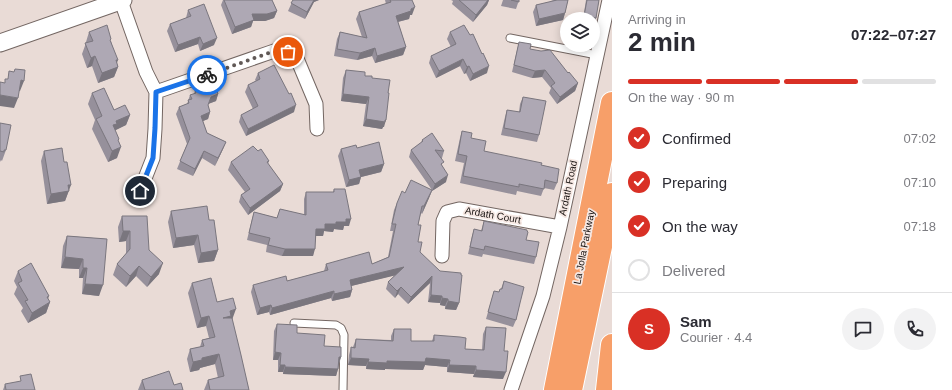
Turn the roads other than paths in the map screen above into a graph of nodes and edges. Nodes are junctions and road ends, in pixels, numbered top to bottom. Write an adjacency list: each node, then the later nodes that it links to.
1 (122, 0): 4 (street); 6 (street)
2 (609, 0): 5 (street, Ardath Road)
3 (510, 38): 5 (lane)
4 (0, 43)
5 (597, 55): 11 (street, Ardath Road)
6 (156, 92): 8 (street); 9 (street)
7 (612, 104): 17 (highway, La Jolla Parkway)
8 (317, 129)
9 (140, 191)
10 (612, 194): 18 (highway, La Jolla Parkway)
11 (560, 227): 12 (street, Ardath Court); 16 (street, Ardath Road)
12 (442, 256)
13 (294, 323): 15 (lane)
14 (612, 345): 19 (highway)
15 (342, 390)
16 (511, 390)
17 (555, 390)
18 (571, 390)
19 (607, 390)

